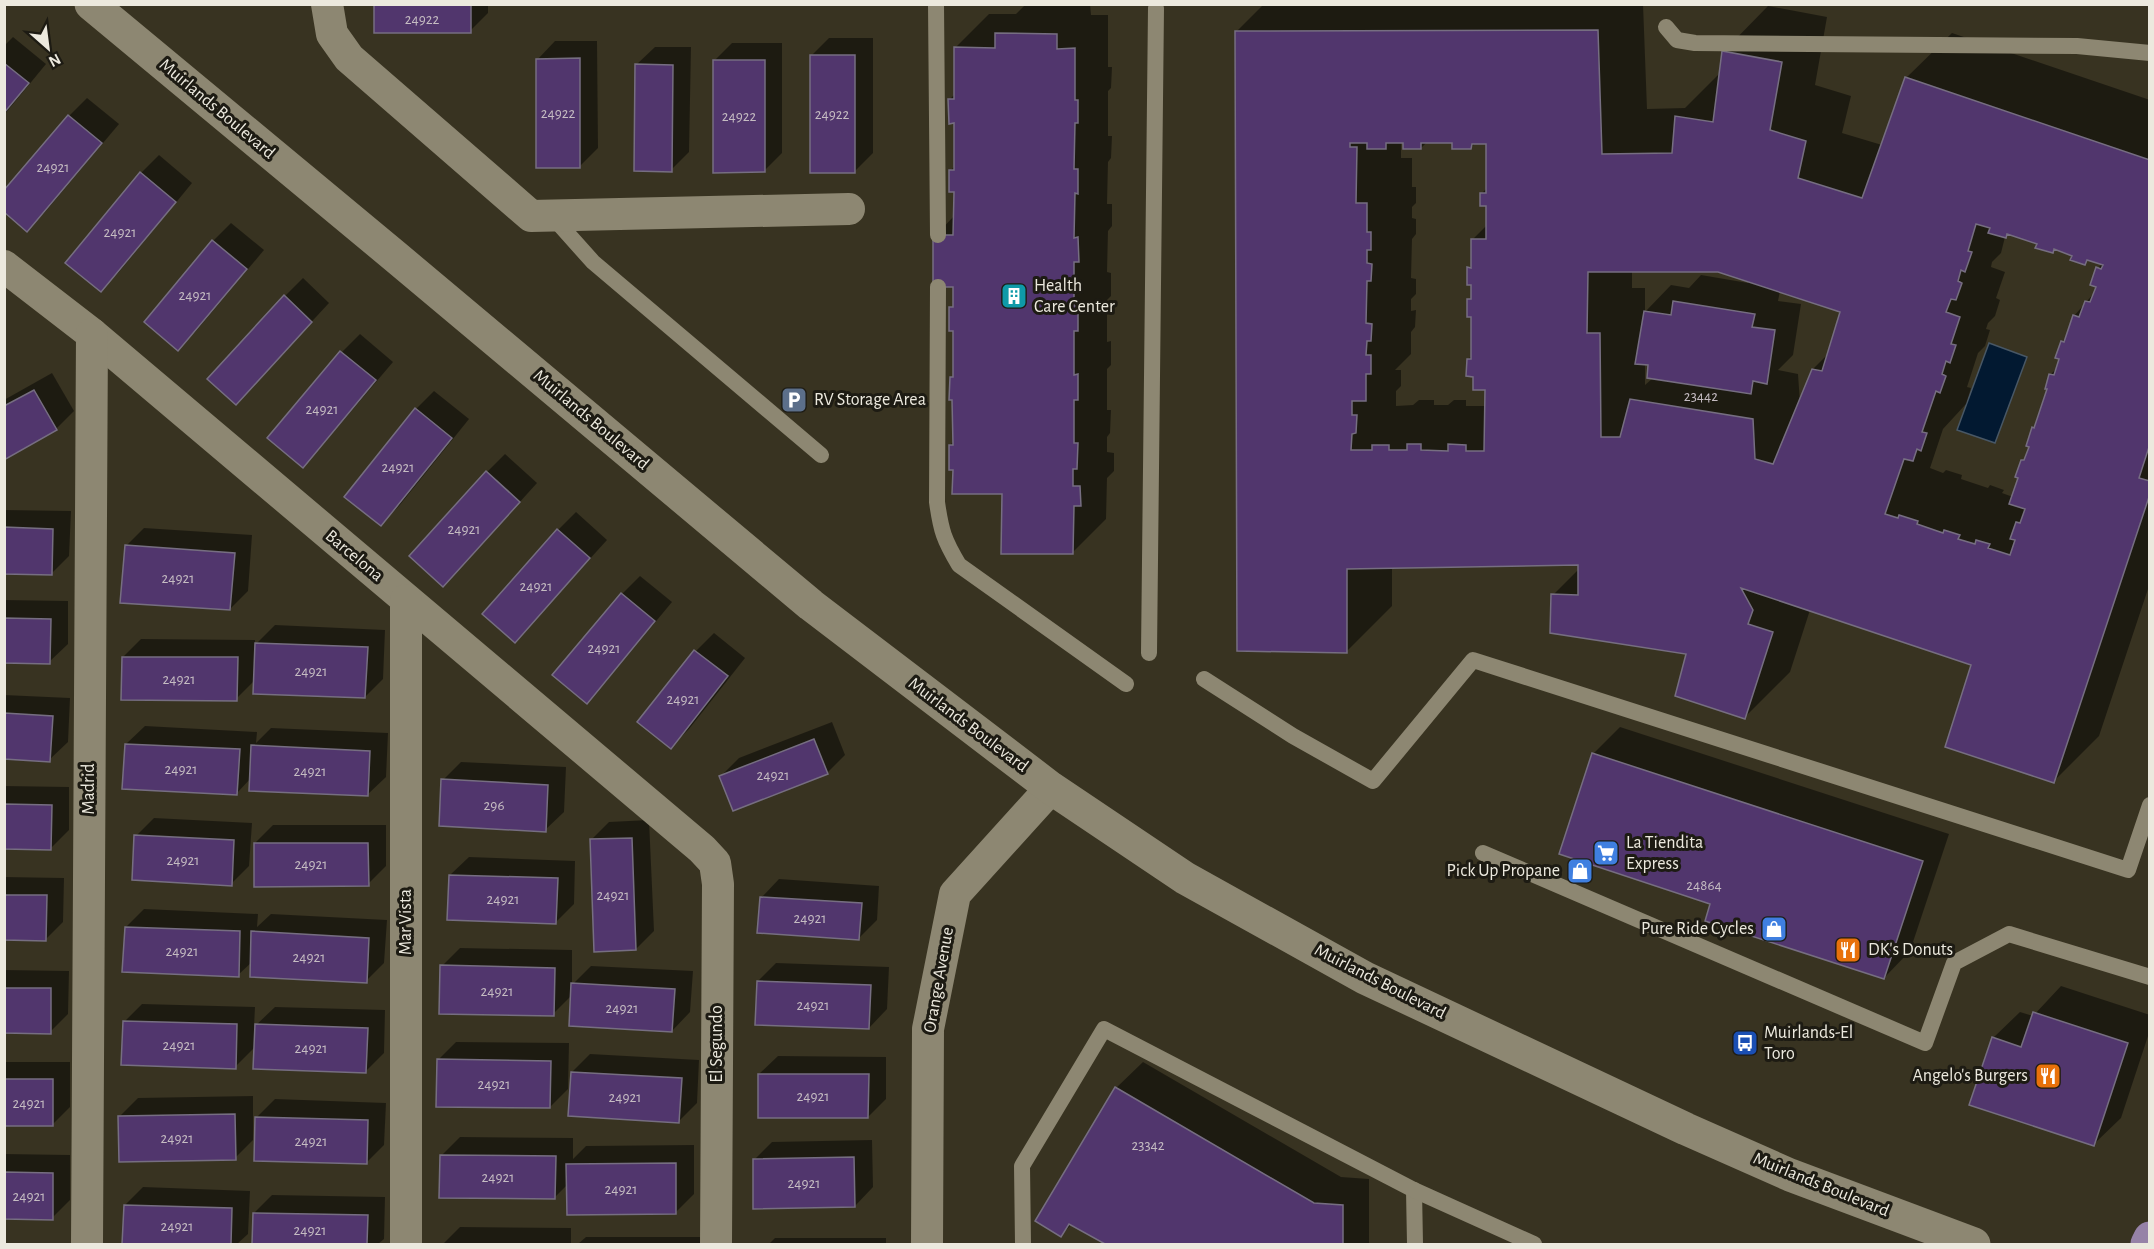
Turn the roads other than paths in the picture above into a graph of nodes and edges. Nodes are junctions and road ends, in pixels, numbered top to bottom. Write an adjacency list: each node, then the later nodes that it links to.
1 (91, 4): 18 (main road, Muirlands Boulevard)
2 (327, 4): 8 (street)
3 (936, 4): 9 (lane)
4 (1156, 8): 15 (lane)
5 (1666, 27): 6 (lane)
6 (2150, 53)
7 (849, 209): 8 (street)
8 (551, 215): 13 (lane)
9 (938, 235)
10 (4, 266): 12 (street, Barcelona)
11 (938, 286): 17 (lane)
12 (92, 334): 14 (street, Barcelona); 26 (street, Madrid)
13 (821, 455)
14 (406, 600): 20 (street, Barcelona); 27 (street, Mar Vista)
15 (1149, 653)
16 (1203, 679): 19 (lane)
17 (1126, 684)
18 (1051, 788): 29 (street, Orange Avenue); 32 (main road, Muirlands Boulevard)
19 (2150, 805)
20 (702, 849): 28 (street, El Segundo)
21 (1483, 853): 22 (lane)
22 (2150, 977)
23 (1414, 1190): 25 (lane); 30 (lane); 31 (lane)
24 (2150, 1238): 33 (main road)
25 (1025, 1243)
26 (87, 1245)
27 (406, 1245)
28 (716, 1245)
29 (927, 1245)
30 (1415, 1245)
31 (1534, 1245)
32 (1974, 1245)
33 (2147, 1245)

